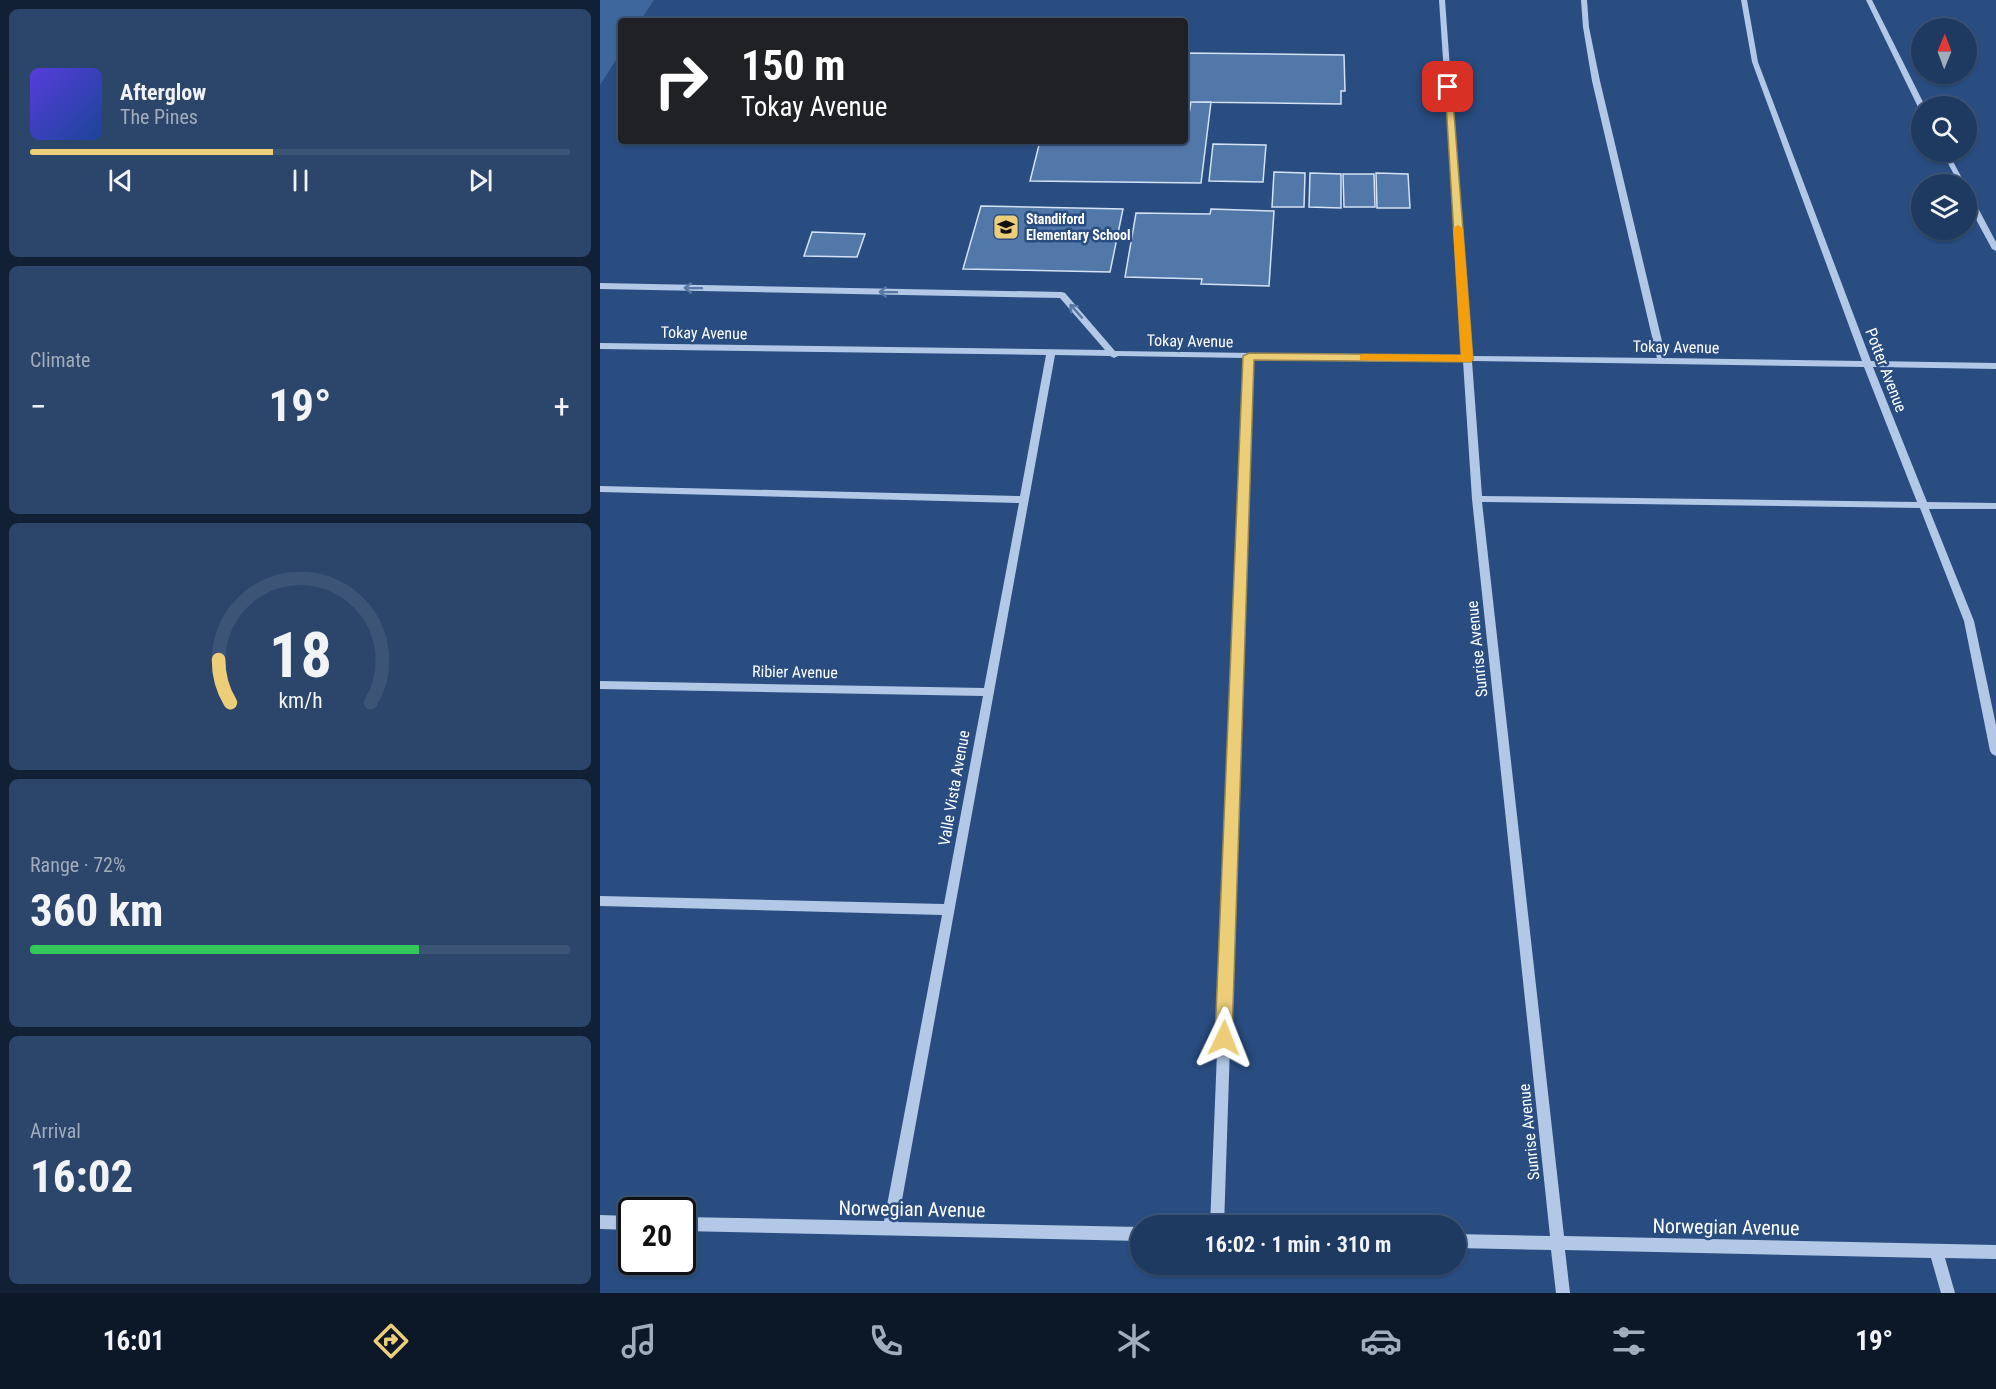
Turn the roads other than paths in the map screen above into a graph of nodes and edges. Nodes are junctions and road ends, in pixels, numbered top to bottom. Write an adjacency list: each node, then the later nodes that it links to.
1 (1442, 0): 13 (street, Sunrise Avenue)
2 (1584, 0): 14 (street)
3 (1744, 0): 15 (street, Potter Avenue)
4 (1869, 0): 5 (street)
5 (1917, 96)
6 (1977, 214): 7 (street)
7 (1996, 249)
8 (600, 286): 11 (street, one-way to 8)
9 (600, 346): 10 (street, Tokay Avenue)
10 (1051, 354): 11 (street, Tokay Avenue); 19 (street, Valle Vista Avenue)
11 (1114, 355): 12 (street, Tokay Avenue)
12 (1249, 356): 13 (street, Tokay Avenue); 29 (street)
13 (1467, 359): 14 (street, Tokay Avenue); 18 (street, Sunrise Avenue)
14 (1662, 362): 15 (street, Tokay Avenue)
15 (1868, 365): 16 (street, Tokay Avenue); 20 (street, Potter Avenue)
16 (1996, 366)
17 (600, 489): 19 (street)
18 (1477, 499): 20 (street); 36 (street, Sunrise Avenue)
19 (1024, 500): 25 (street, Valle Vista Avenue)
20 (1923, 504): 21 (street); 23 (street, Potter Avenue)
21 (1996, 506)
22 (600, 685): 25 (street, Ribier Avenue)
23 (1984, 691): 24 (street); 26 (street, Potter Avenue)
24 (1996, 691)
25 (988, 692): 28 (street, Valle Vista Avenue)
26 (1996, 751)
27 (600, 901): 28 (street)
28 (948, 910): 33 (street, Valle Vista Avenue)
29 (1217, 1215)
30 (600, 1222): 31 (street)
31 (618, 1223)
32 (696, 1224): 33 (street, Norwegian Avenue)
33 (890, 1228): 34 (street, Norwegian Avenue)
34 (1130, 1234)
35 (1466, 1241): 36 (street, Norwegian Avenue)
36 (1558, 1243): 37 (street, Norwegian Avenue); 39 (street, Sunrise Avenue)
37 (1936, 1251): 38 (street, Norwegian Avenue); 40 (street)
38 (1996, 1252)
39 (1563, 1293)
40 (1948, 1293)

